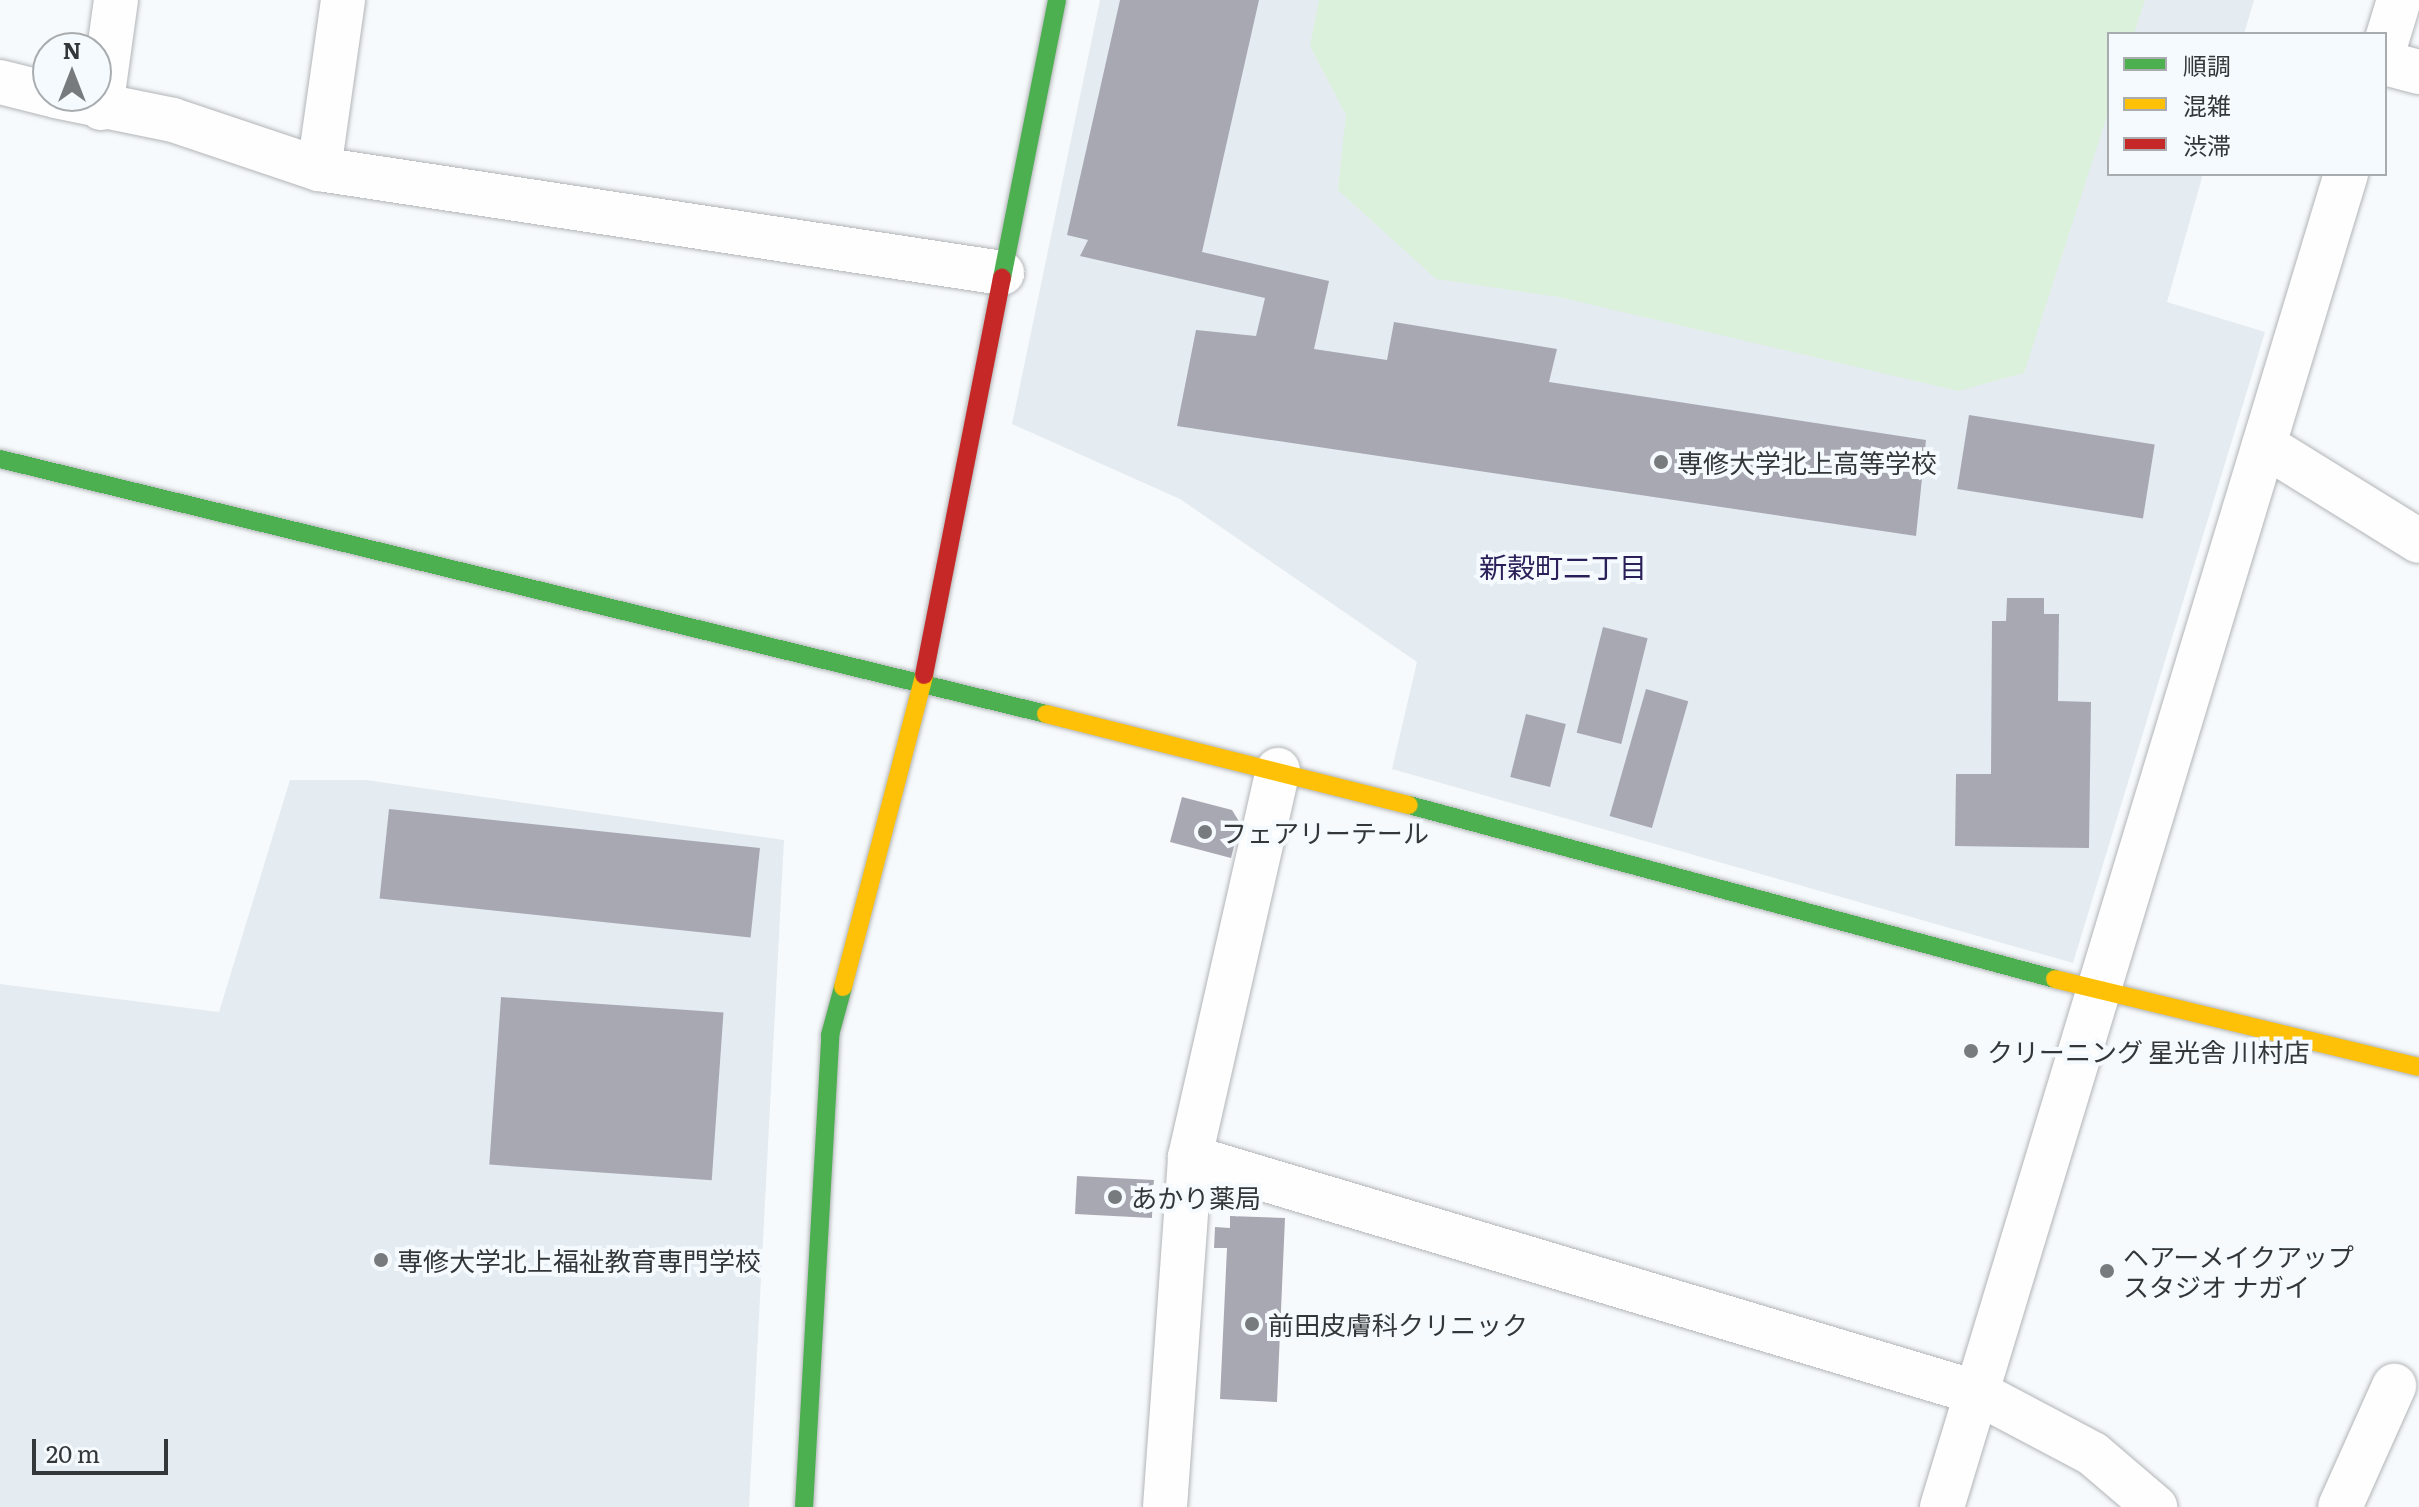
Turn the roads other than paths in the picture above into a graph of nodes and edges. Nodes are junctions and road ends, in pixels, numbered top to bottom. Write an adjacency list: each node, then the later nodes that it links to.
1 (116, 0): 5 (street)
2 (343, 0): 12 (street)
3 (1057, 0): 14 (street)
4 (2399, 0): 6 (street)
5 (112, 32)
6 (2387, 39)
7 (2387, 64): 8 (street)
8 (2419, 72)
9 (0, 82): 10 (street)
10 (32, 90)
11 (112, 110): 12 (street)
12 (319, 169): 14 (street)
13 (2345, 176): 15 (street)
14 (1002, 273): 18 (street)
15 (2264, 445): 17 (street); 20 (street)
16 (0, 459): 18 (street)
17 (2419, 541)
18 (922, 686): 19 (street); 25 (street)
19 (1278, 770): 20 (street); 22 (street)
20 (2100, 991): 21 (street); 24 (street)
21 (2419, 1067)
22 (1190, 1157): 24 (street); 26 (street)
23 (2394, 1386): 29 (street)
24 (1978, 1393): 27 (street); 28 (street)
25 (804, 1507)
26 (1165, 1507)
27 (1942, 1507)
28 (2155, 1507)
29 (2340, 1507)

